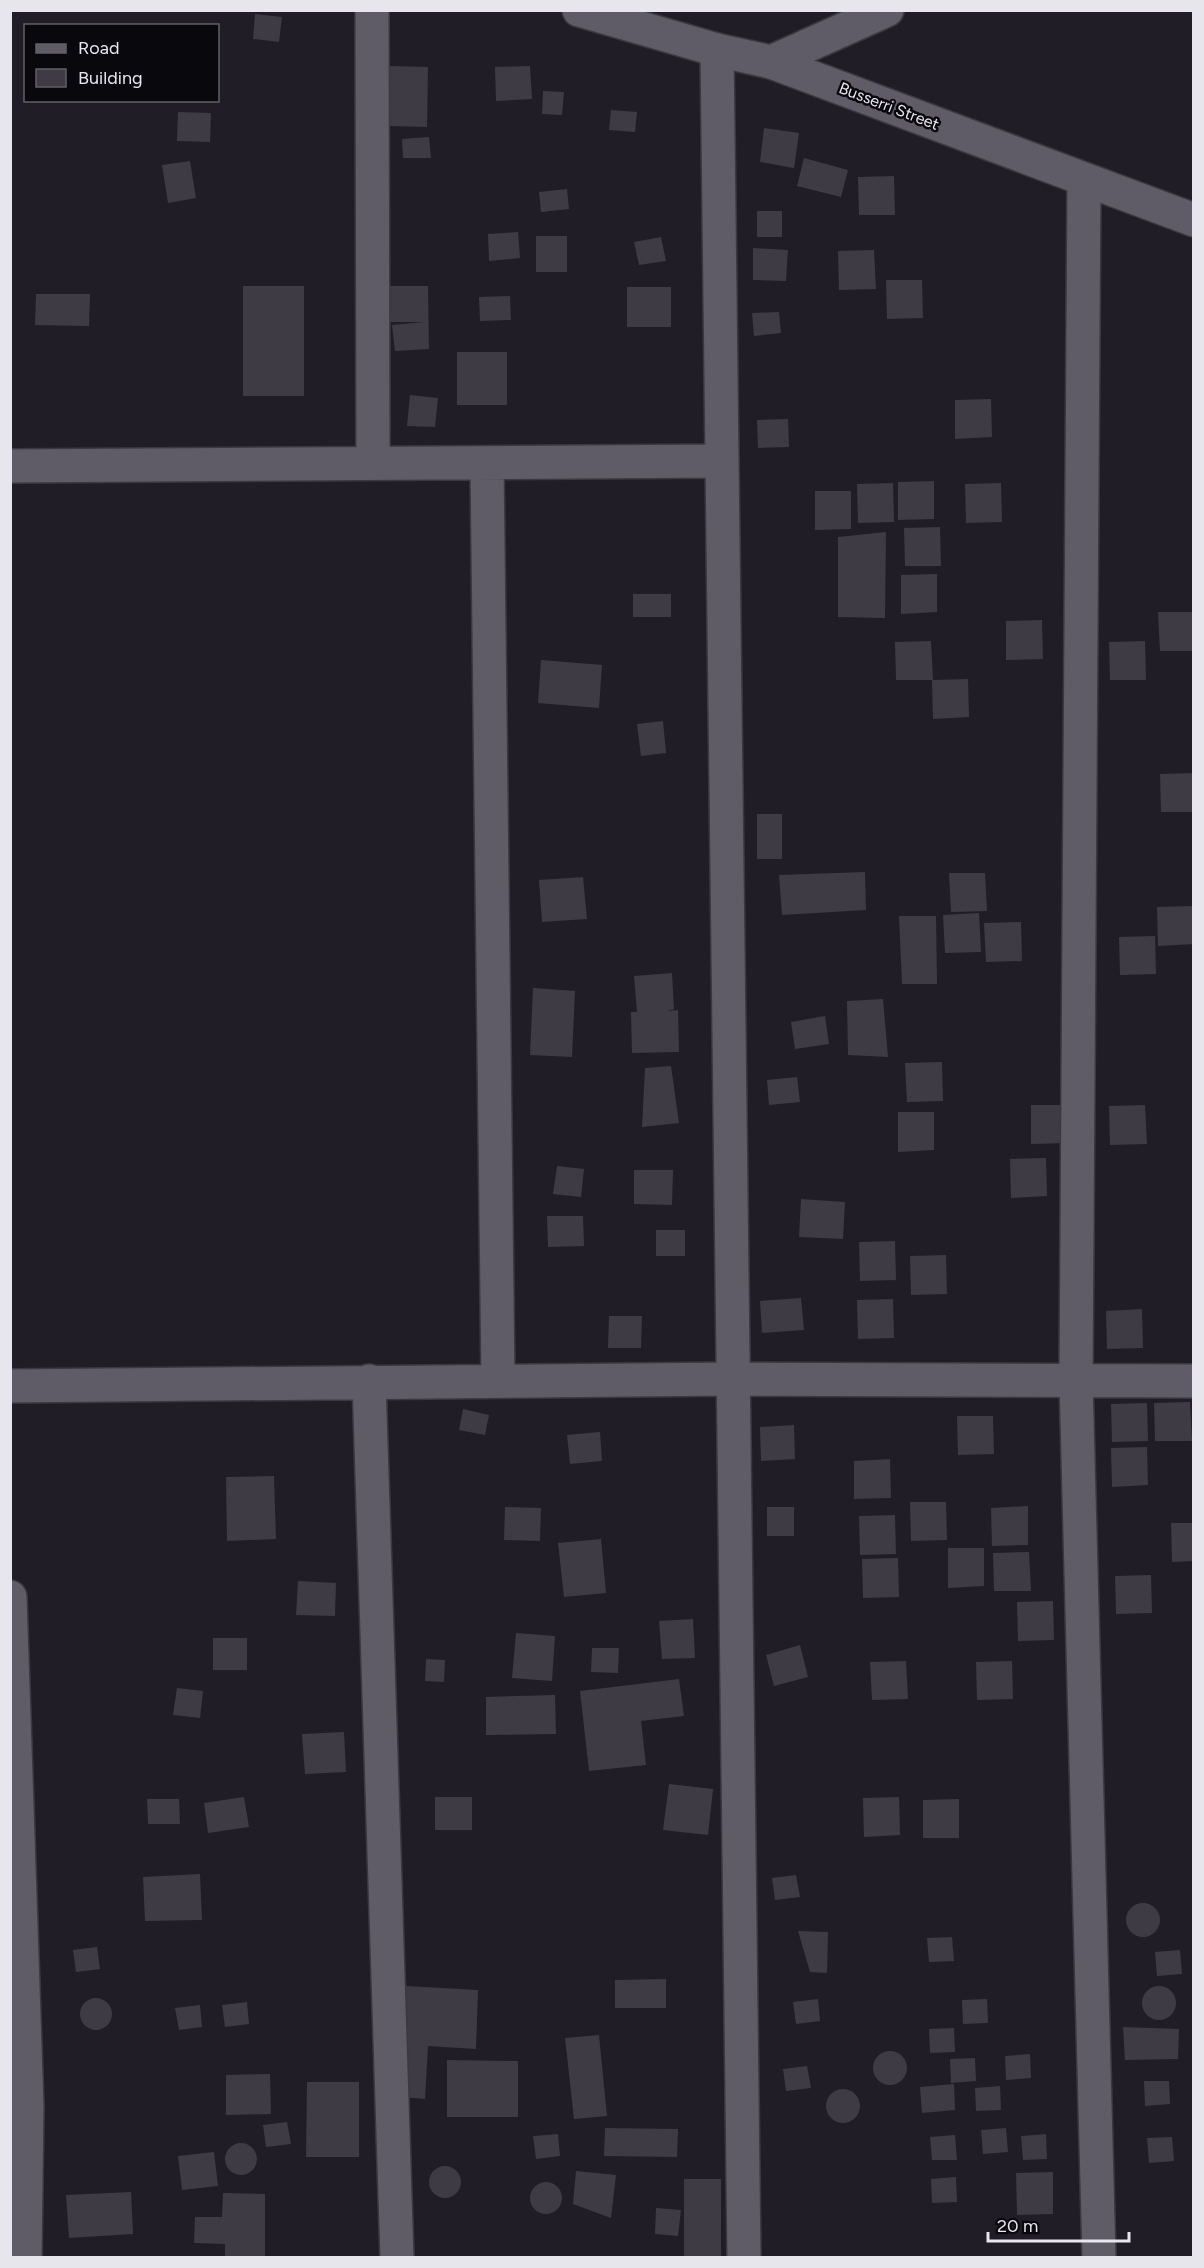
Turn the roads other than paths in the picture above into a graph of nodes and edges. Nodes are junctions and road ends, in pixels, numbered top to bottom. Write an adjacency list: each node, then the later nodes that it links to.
1 (372, 10): 9 (street)
2 (579, 10): 4 (street, Busserri Street)
3 (887, 10): 5 (street)
4 (717, 50): 5 (street, Busserri Street); 8 (street)
5 (771, 62): 6 (street, Busserri Street)
6 (1084, 180): 7 (street, Busserri Street); 14 (street)
7 (1194, 220)
8 (722, 461): 10 (street); 12 (street)
9 (373, 463): 10 (street); 11 (street)
10 (487, 464): 13 (street)
11 (10, 466)
12 (732, 1379): 13 (street); 14 (street); 21 (street)
13 (498, 1380): 16 (street)
14 (1076, 1380): 15 (street); 22 (street)
15 (1194, 1380)
16 (369, 1381): 17 (street); 20 (street)
17 (10, 1386)
18 (10, 1597): 19 (street)
19 (25, 2258)
20 (397, 2258)
21 (744, 2258)
22 (1099, 2258)

